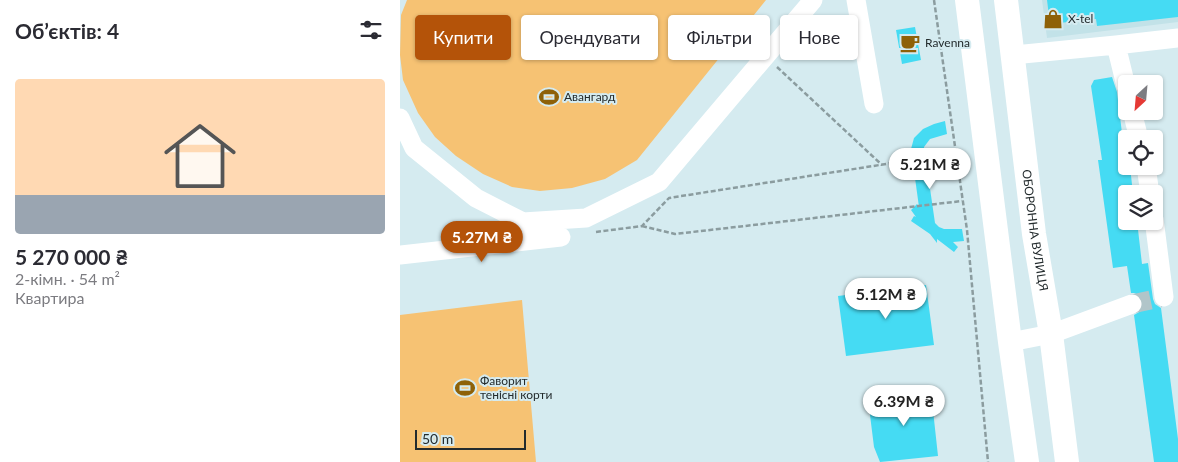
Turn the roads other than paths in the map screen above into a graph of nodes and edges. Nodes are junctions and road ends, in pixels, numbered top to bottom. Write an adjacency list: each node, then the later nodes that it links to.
1 (813, 0): 10 (street)
2 (856, 0): 9 (street)
3 (967, 0): 17 (main road)
4 (1006, 0): 7 (main road, ОБОРОННА ВУЛИЦЯ)
5 (1178, 38): 6 (street)
6 (1116, 45): 7 (street); 8 (street)
7 (1013, 55): 16 (main road, ОБОРОННА ВУЛИЦЯ)
8 (1123, 75)
9 (874, 104)
10 (400, 118)
11 (1156, 230): 14 (street)
12 (561, 237): 13 (street)
13 (400, 255)
14 (1167, 296)
15 (1132, 304): 16 (street)
16 (1051, 334): 17 (street); 19 (main road, ОБОРОННА ВУЛИЦЯ)
17 (1010, 342): 18 (main road)
18 (1027, 462)
19 (1067, 462)

